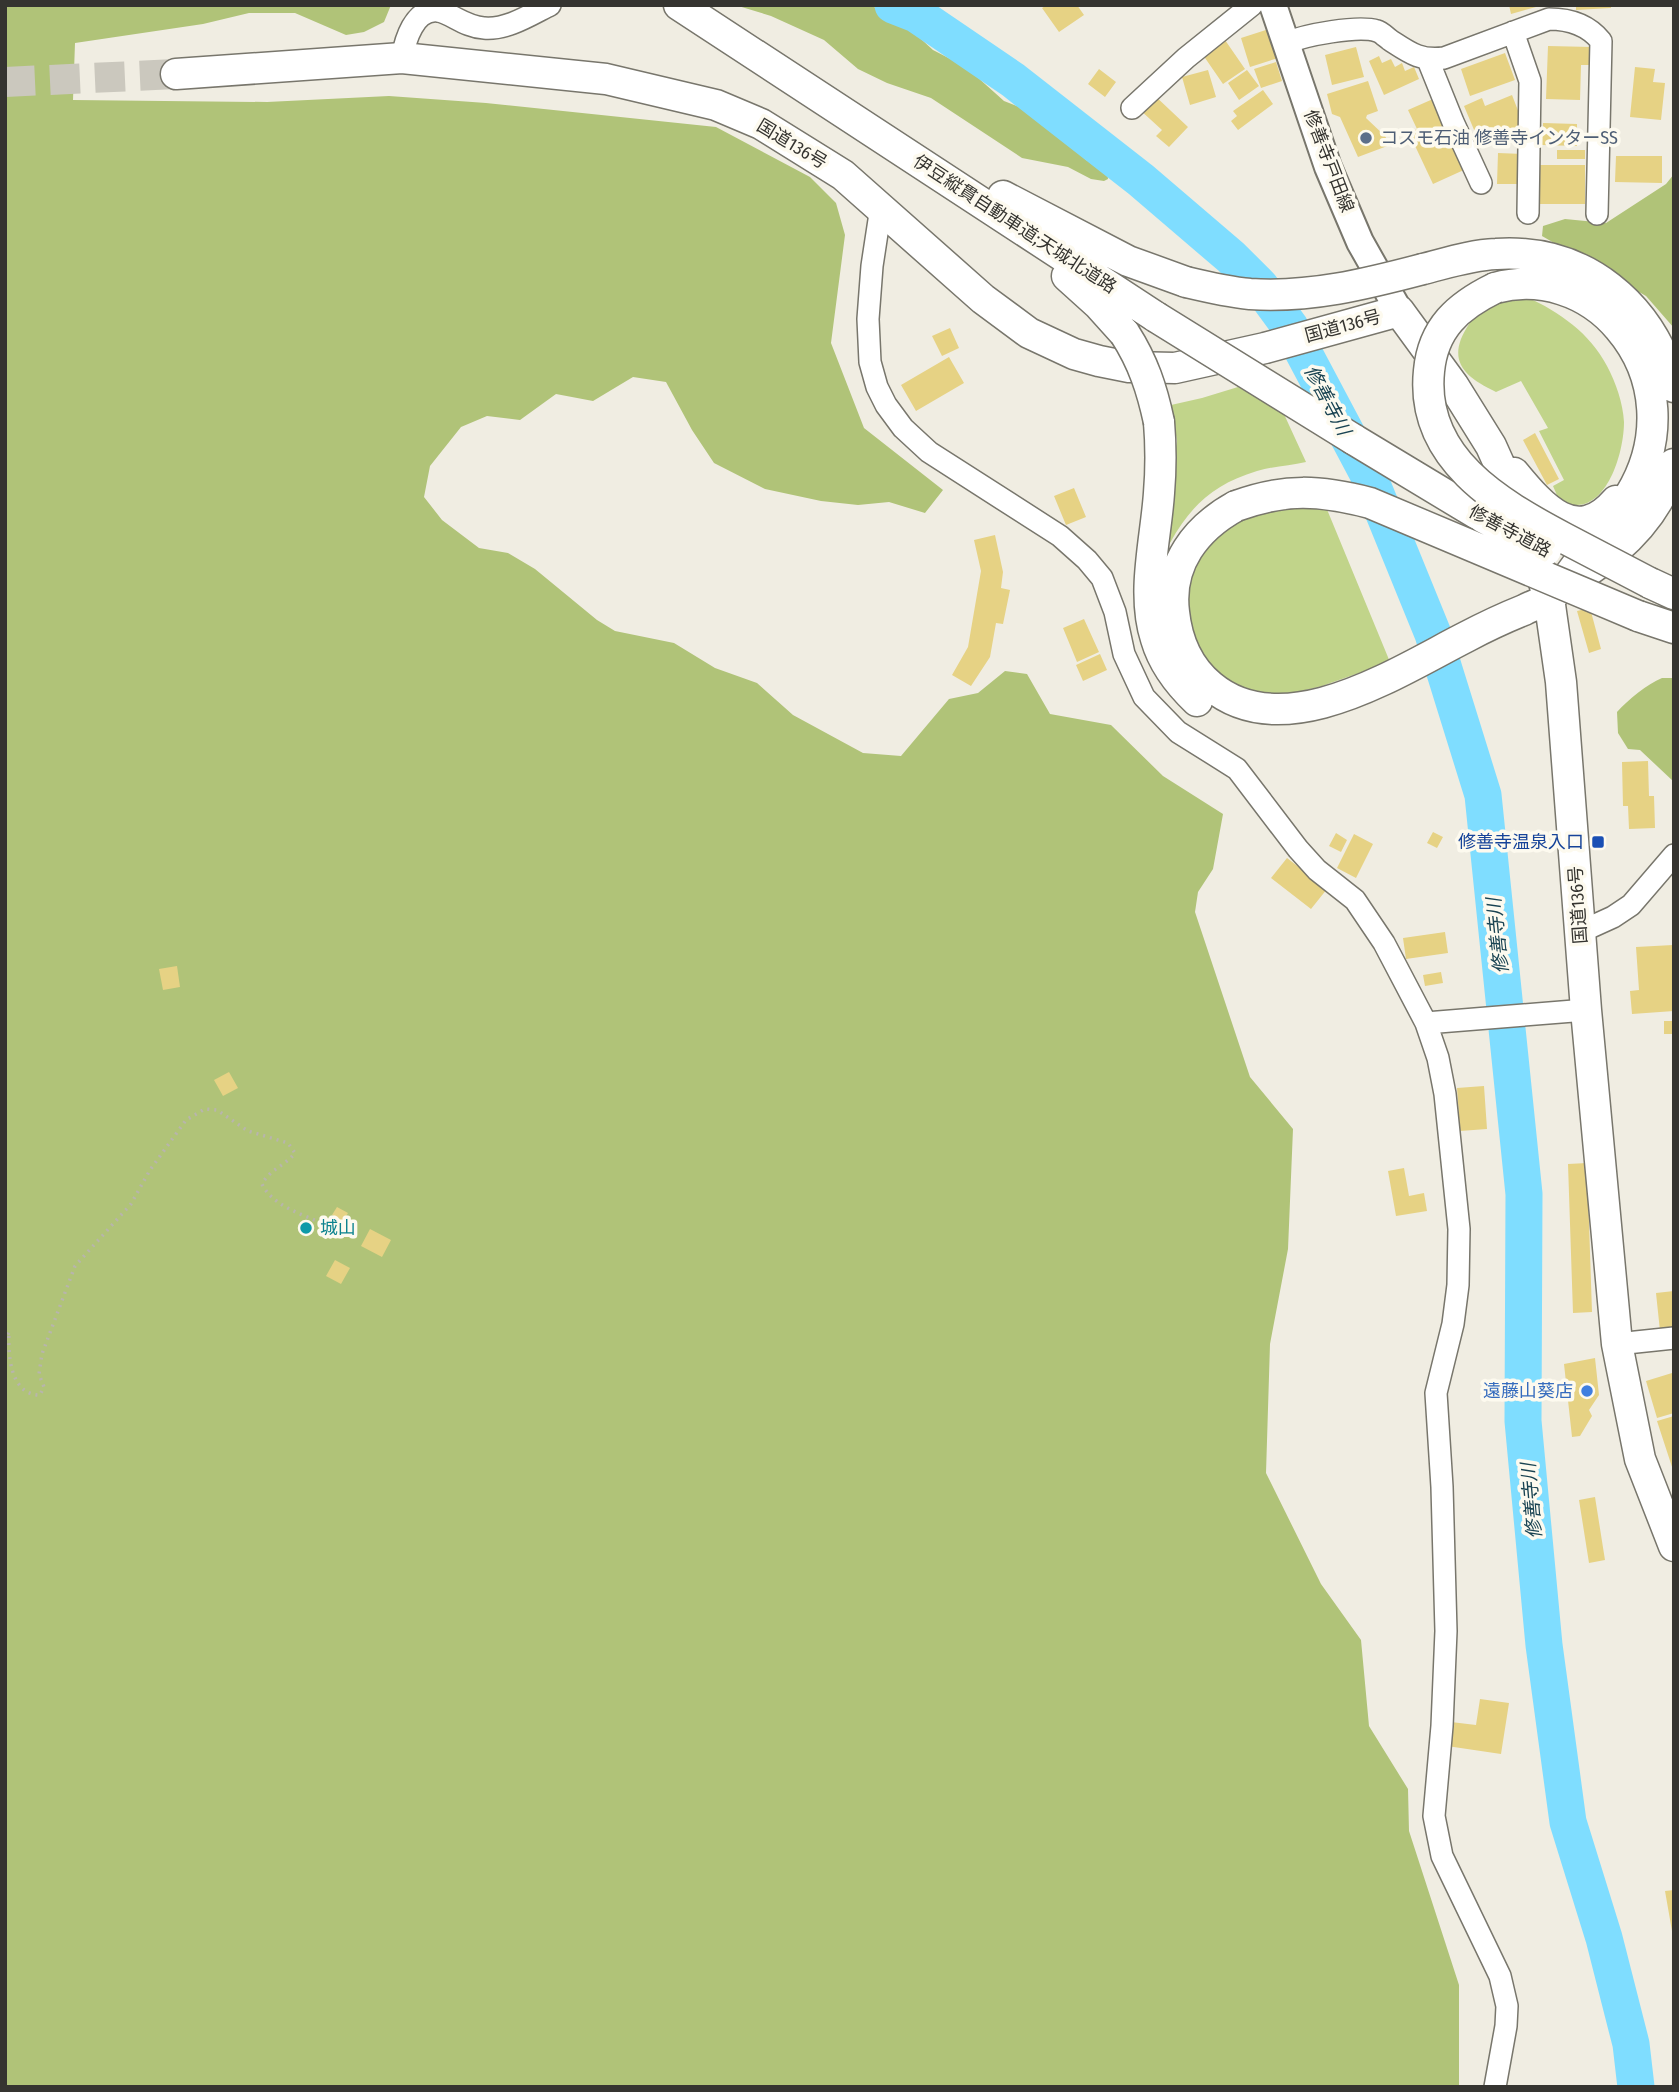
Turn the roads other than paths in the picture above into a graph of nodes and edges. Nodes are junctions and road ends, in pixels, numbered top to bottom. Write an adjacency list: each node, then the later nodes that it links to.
1 (550, 5): 8 (street)
2 (679, 5): 11 (highway, 伊豆縦貫自動車道;天城北道路)
3 (1252, 5): 12 (street)
4 (1273, 5): 7 (main road, 修善寺戸田線)
5 (1552, 12): 6 (street); 17 (street)
6 (1513, 32): 9 (street); 16 (street)
7 (1286, 43): 9 (street); 18 (main road, 修善寺戸田線)
8 (402, 58): 10 (highway, 国道136号); 15 (highway, 国道136号)
9 (1428, 60): 14 (street)
10 (176, 74)
11 (836, 107): 13 (highway, 伊豆縦貫自動車道;天城北道路); 19 (highway, bridge)
12 (1132, 108)
13 (873, 132): 20 (highway, 伊豆縦貫自動車道;天城北道路, bridge); 28 (highway, bridge)
14 (1481, 183)
15 (881, 207): 18 (highway, 国道136号); 32 (street)
16 (1528, 213)
17 (1597, 214)
18 (1399, 311): 21 (highway, 国道136号)
19 (1674, 387)
20 (1353, 439): 25 (highway, 修善寺道路, bridge)
21 (1491, 446): 23 (highway); 24 (highway, 国道136号)
22 (1674, 464): 24 (highway)
23 (1642, 470): 24 (highway); 25 (highway, bridge)
24 (1549, 598): 28 (highway); 30 (highway, 国道136号)
25 (1651, 598): 26 (highway, 修善寺道路); 27 (highway); 28 (highway, bridge)
26 (1674, 610)
27 (1674, 628)
28 (1406, 674)
29 (1674, 855): 30 (street)
30 (1580, 932): 31 (highway, 国道136号)
31 (1576, 1011): 32 (street); 34 (highway, 国道136号)
32 (1426, 1023): 36 (street)
33 (1674, 1338): 34 (street)
34 (1617, 1344): 35 (highway, 国道136号)
35 (1674, 1546)
36 (1495, 2087)

